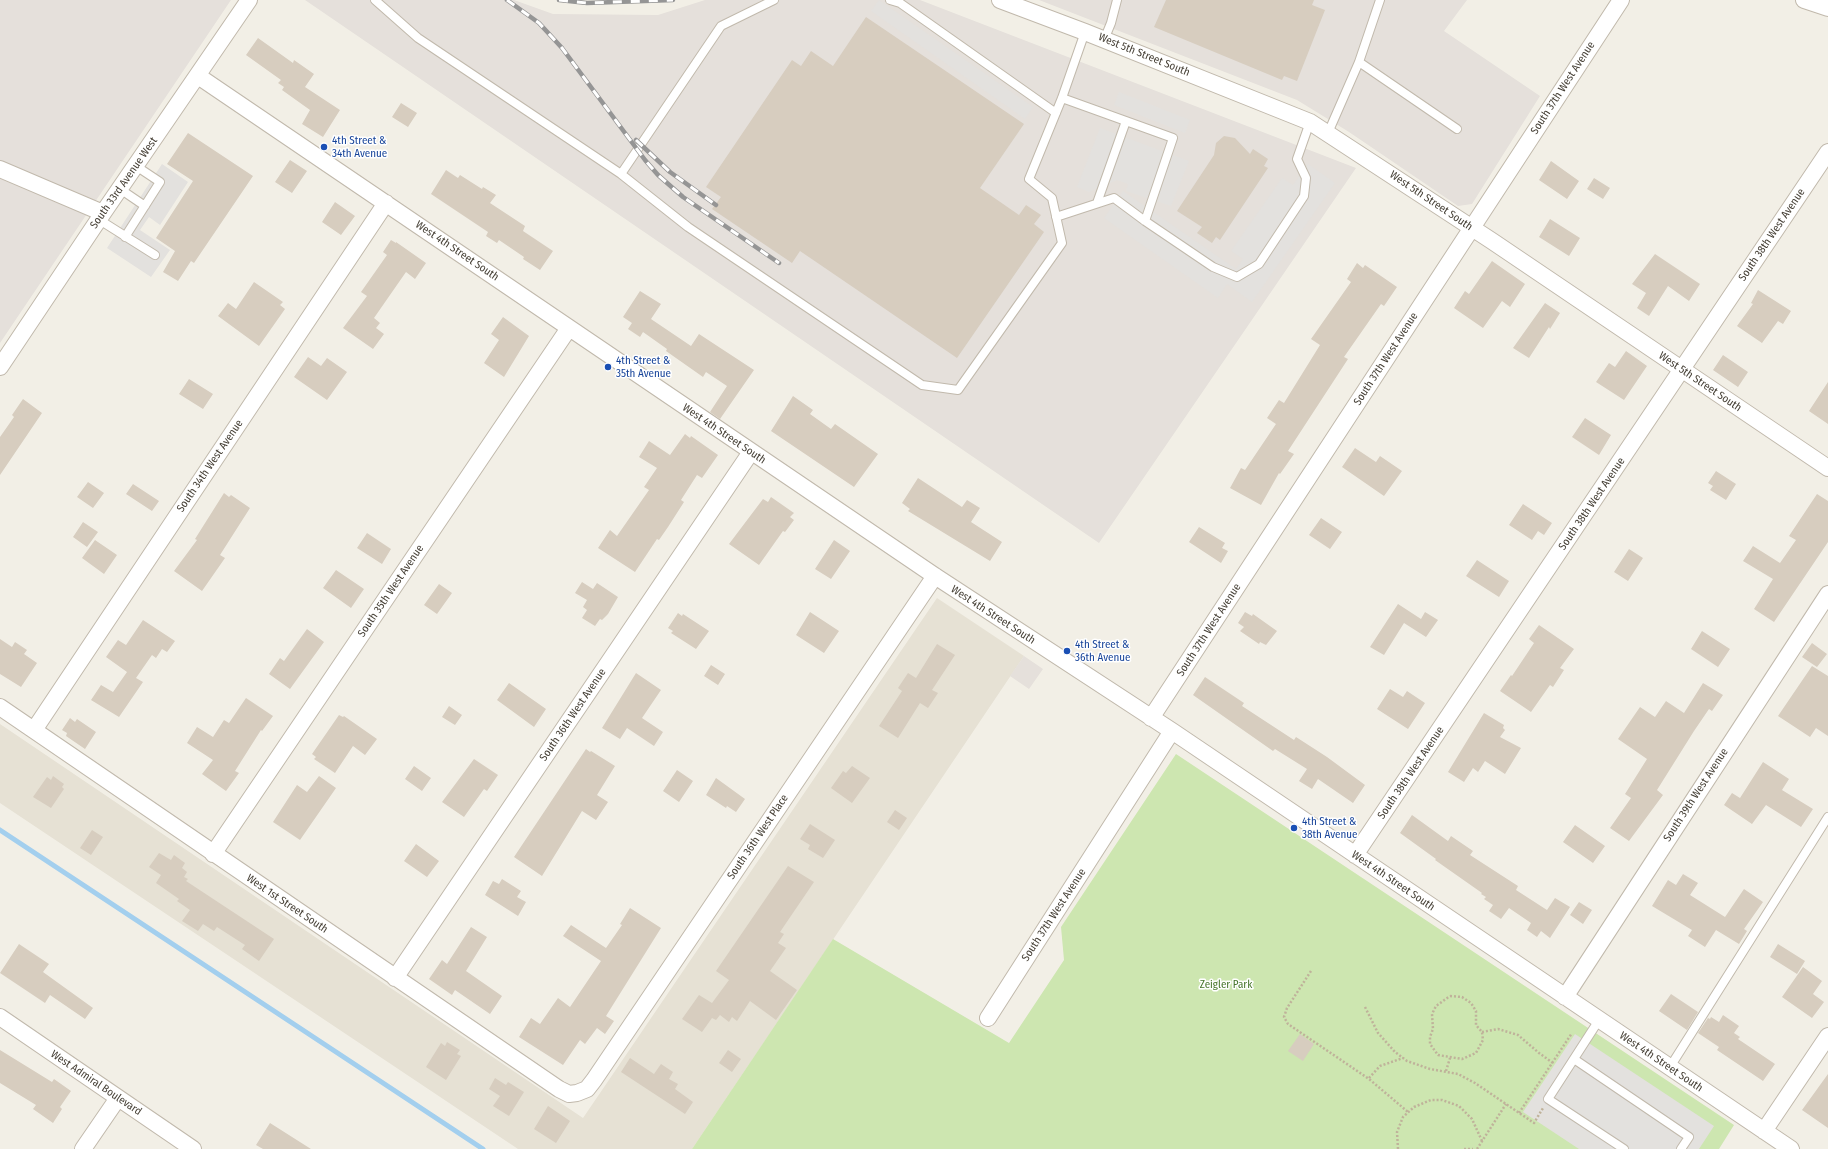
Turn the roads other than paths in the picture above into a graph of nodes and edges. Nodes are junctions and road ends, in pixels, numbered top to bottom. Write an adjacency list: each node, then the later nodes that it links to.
1 (249, 0): 14 (street, South 33rd Avenue West)
2 (375, 0): 24 (lane)
3 (774, 0): 24 (lane)
4 (890, 0): 16 (lane)
5 (1000, 0): 11 (street, West 5th Street South)
6 (1117, 0): 12 (lane)
7 (1380, 0): 13 (lane)
8 (1621, 0): 32 (street, South 37th West Avenue)
9 (1804, 0): 10 (street)
10 (1828, 8)
11 (1085, 32): 12 (street, West 5th Street South); 15 (lane)
12 (1104, 40): 18 (street, West 5th Street South)
13 (1359, 62): 19 (lane); 20 (lane)
14 (198, 76): 22 (street, South 33rd Avenue West); 26 (street, West 4th Street South)
15 (1062, 98): 16 (lane); 17 (lane)
16 (1056, 113): 30 (lane)
17 (1126, 121): 27 (lane); 31 (lane)
18 (1310, 122): 20 (street, West 5th Street South); 31 (lane)
19 (1457, 129)
20 (1328, 134): 32 (street, West 5th Street South)
21 (1828, 152): 37 (street, South 38th West Avenue)
22 (136, 166): 25 (street, South 33rd Avenue West); 28 (lane)
23 (0, 169): 29 (street)
24 (621, 174): 30 (lane)
25 (120, 189): 28 (lane); 29 (street, South 33rd Avenue West)
26 (386, 203): 35 (street, West 4th Street South); 44 (street, South 34th West Avenue)
27 (1097, 203): 30 (lane); 31 (lane)
28 (145, 206): 33 (lane)
29 (101, 216): 33 (lane); 36 (street, South 33rd Avenue West)
30 (1056, 217)
31 (1144, 221)
32 (1472, 228): 37 (street, West 5th Street South); 43 (street, South 37th West Avenue)
33 (125, 237): 34 (lane)
34 (155, 255)
35 (569, 328): 38 (street, West 4th Street South); 47 (street, South 35th West Avenue)
36 (0, 367)
37 (1682, 370): 39 (street, West 5th Street South); 48 (street, South 38th West Avenue)
38 (751, 452): 40 (street, West 4th Street South); 49 (street, South 36th West Avenue)
39 (1828, 468)
40 (935, 576): 43 (street, West 4th Street South); 57 (street, South 36th West Place)
41 (1828, 594): 50 (street, South 39th West Avenue)
42 (0, 707): 44 (street, West 1st Street South)
43 (1152, 718): 45 (street, West 4th Street South)
44 (34, 730): 47 (street, West 1st Street South)
45 (1172, 731): 48 (street, West 4th Street South); 52 (street, South 37th West Avenue)
46 (1828, 817): 56 (lane)
47 (213, 854): 49 (street, West 1st Street South)
48 (1355, 855): 50 (street, West 4th Street South)
49 (395, 978): 57 (street, West 1st Street South)
50 (1565, 997): 53 (street, West 4th Street South)
51 (0, 1017): 58 (street, West Admiral Boulevard)
52 (988, 1018)
53 (1599, 1020): 55 (lane); 56 (street, West 4th Street South)
54 (1828, 1036): 59 (street)
55 (1574, 1059): 62 (lane); 63 (lane)
56 (1670, 1067): 59 (street, West 4th Street South)
57 (577, 1093)
58 (118, 1098): 60 (street); 61 (street, West Admiral Boulevard)
59 (1764, 1131): 64 (street, West 4th Street South)
60 (83, 1149)
61 (193, 1149)
62 (1624, 1149)
63 (1681, 1149)
64 (1791, 1149)

